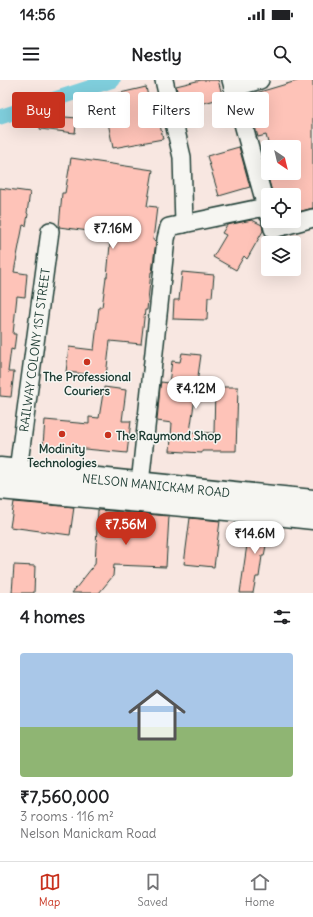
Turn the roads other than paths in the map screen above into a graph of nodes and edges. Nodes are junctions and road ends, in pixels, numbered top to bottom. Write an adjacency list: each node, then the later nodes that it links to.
1 (164, 80): 8 (street)
2 (260, 80): 3 (street)
3 (232, 84): 4 (street)
4 (261, 189)
5 (301, 218): 6 (street)
6 (313, 218)
7 (261, 219): 8 (street)
8 (184, 224): 11 (street)
9 (50, 231): 10 (street, RAILWAY COLONY 1ST STREET)
10 (9, 469): 11 (main road, NELSON MANICKAM ROAD)
11 (140, 484): 13 (main road, NELSON MANICKAM ROAD)
12 (0, 488): 13 (main road, NELSON MANICKAM ROAD)
13 (161, 494): 14 (main road, NELSON MANICKAM ROAD); 15 (main road, NELSON MANICKAM ROAD)
14 (313, 501)
15 (313, 518)

